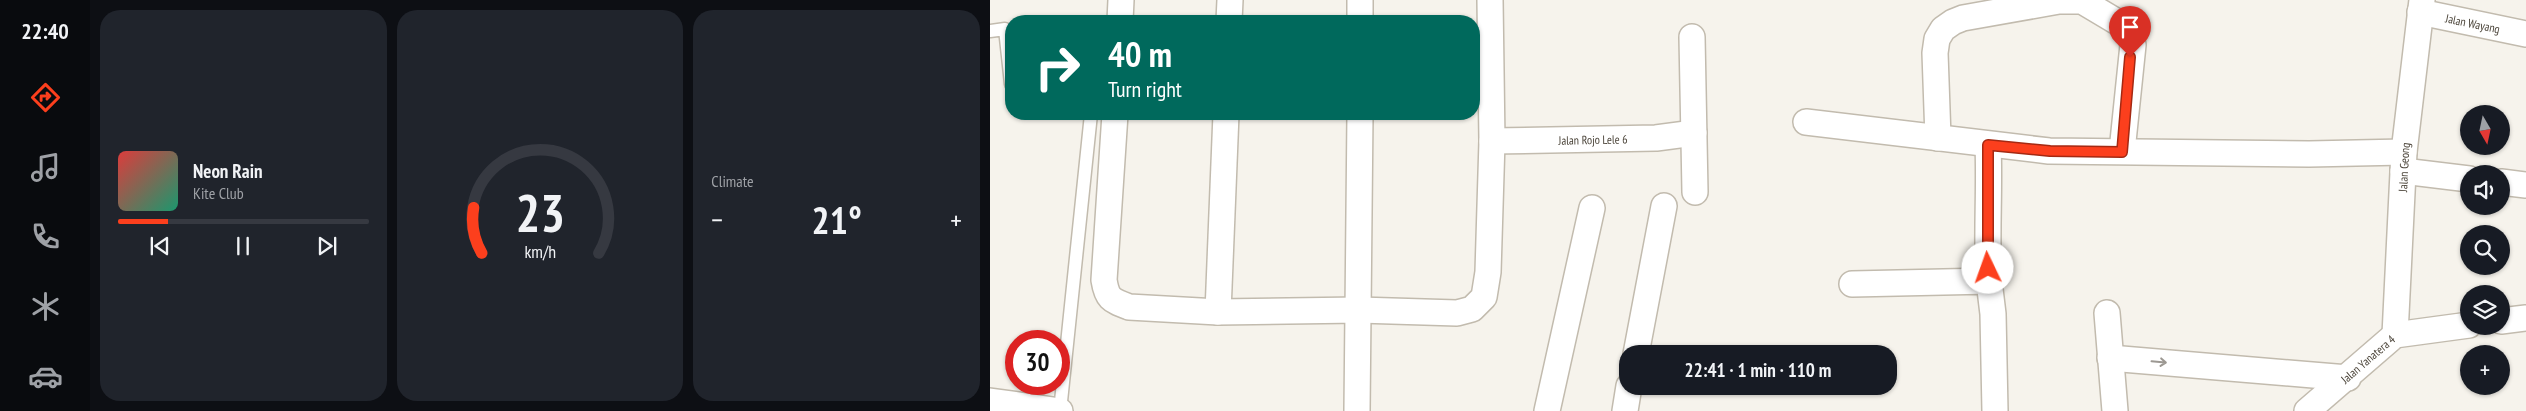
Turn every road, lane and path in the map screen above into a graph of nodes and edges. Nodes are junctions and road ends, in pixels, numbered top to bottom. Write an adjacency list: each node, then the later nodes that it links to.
1 (1121, 0): 6 (street)
2 (1230, 0): 7 (street)
3 (1360, 0): 8 (street)
4 (1490, 0): 20 (street)
5 (2421, 6): 11 (street, Jalan Wayang); 23 (street, Jalan Geong)
6 (1120, 15)
7 (1229, 15)
8 (1360, 15)
9 (1005, 29): 10 (lane)
10 (990, 31)
11 (2526, 34)
12 (1692, 37): 18 (street)
13 (1090, 120): 44 (lane)
14 (1115, 120): 33 (street)
15 (1226, 120): 33 (street)
16 (1360, 120): 32 (street)
17 (1806, 122): 19 (street)
18 (1694, 133): 20 (street, Jalan Rojo Lele 6); 27 (street)
19 (1938, 138): 21 (street); 22 (street)
20 (1492, 141): 32 (street)
21 (1988, 145): 22 (street); 30 (street)
22 (2122, 152): 23 (street)
23 (2404, 162): 24 (street); 38 (street, Jalan Geong)
24 (2460, 177)
25 (2510, 183): 26 (street)
26 (2526, 185)
27 (1695, 192)
28 (1664, 206): 39 (street)
29 (1592, 208): 46 (street)
30 (1989, 281): 31 (street); 48 (street)
31 (1852, 284)
32 (1359, 310): 33 (street); 45 (street)
33 (1218, 312)
34 (2107, 313): 40 (street)
35 (2526, 318): 36 (street)
36 (2510, 320)
37 (2460, 326): 38 (street, Jalan Yanatera 4)
38 (2396, 335): 41 (street, Jalan Yanatera 4)
39 (1638, 345)
40 (2110, 358): 41 (street, one-way to 41); 49 (street)
41 (2348, 378): 50 (street, Jalan Yanatera 4)
42 (1628, 395): 47 (street)
43 (990, 401): 44 (street)
44 (1060, 411)
45 (1357, 411)
46 (1547, 411)
47 (1625, 411)
48 (1996, 411)
49 (2116, 411)
50 (2307, 411)

